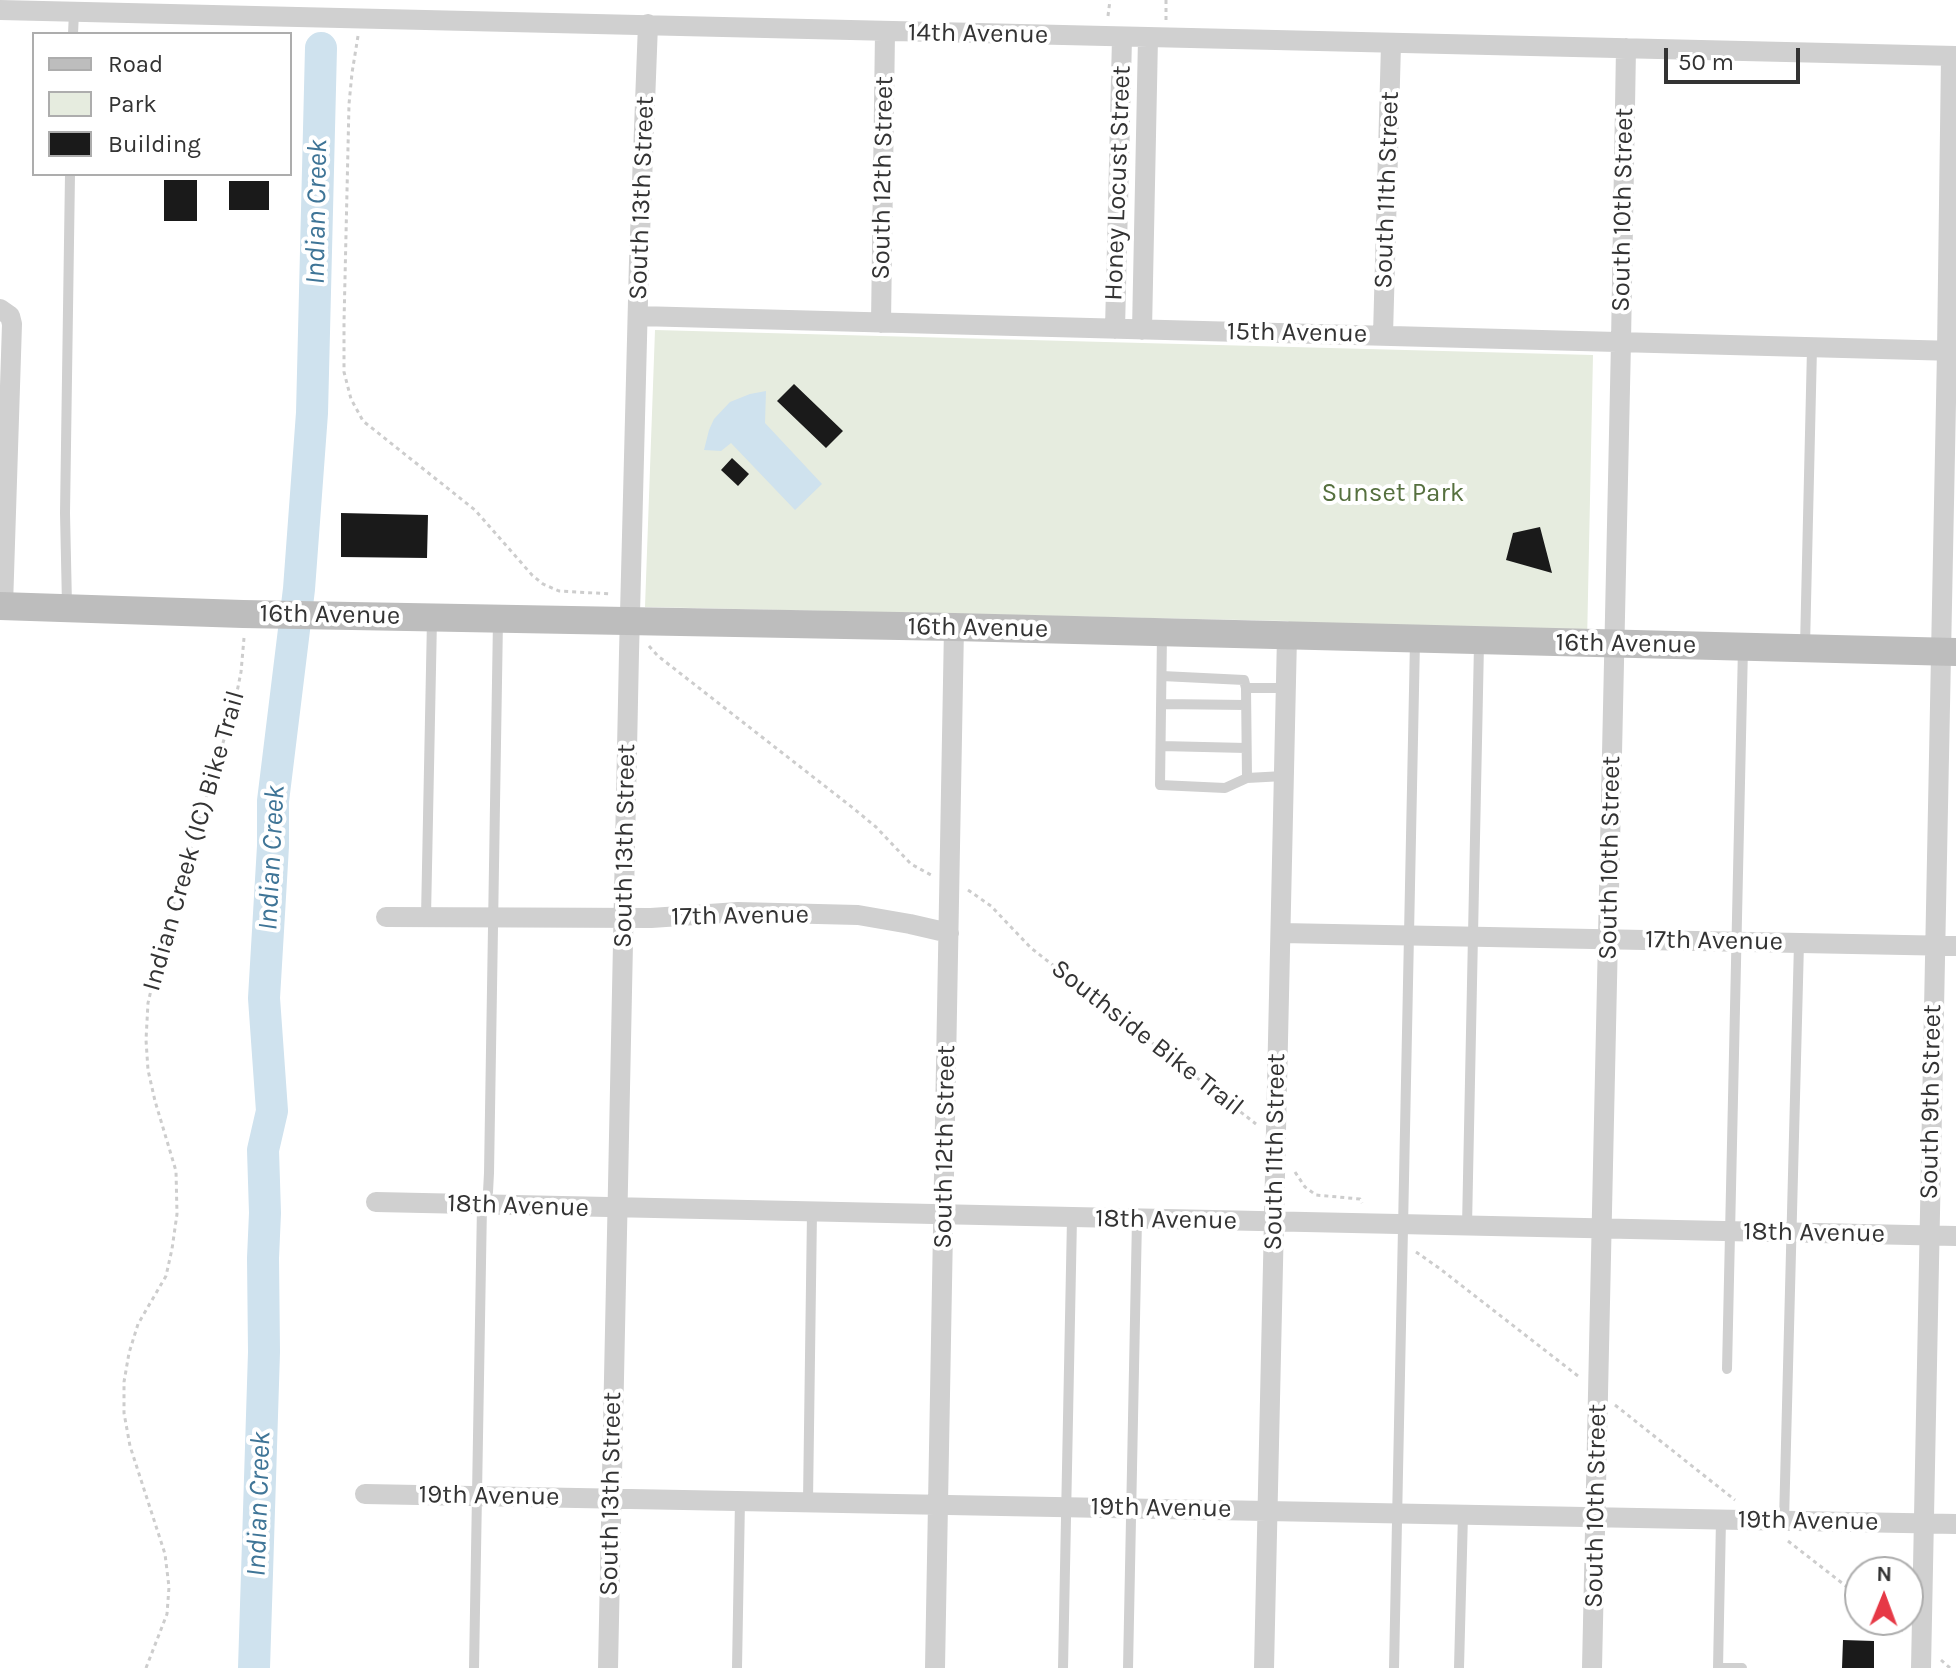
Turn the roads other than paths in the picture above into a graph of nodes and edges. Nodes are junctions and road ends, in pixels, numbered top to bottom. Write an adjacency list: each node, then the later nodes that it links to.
1 (0, 10): 2 (street, 14th Avenue)
2 (74, 12): 3 (street, 14th Avenue); 4 (lane)
3 (648, 24): 5 (street, 14th Avenue); 13 (street, South 13th Street)
4 (73, 32)
5 (885, 32): 6 (street, 14th Avenue); 14 (street, South 12th Street)
6 (1122, 38): 7 (street, 14th Avenue); 15 (street, Honey Locust Street)
7 (1148, 38): 8 (street, 14th Avenue); 16 (street, Honey Locust Street)
8 (1391, 44): 9 (street, 14th Avenue); 17 (street, South 11th Street)
9 (1626, 48): 10 (street, 14th Avenue); 18 (street, South 10th Street)
10 (1953, 56): 20 (street, South 9th Street)
11 (70, 176): 23 (lane)
12 (2, 310): 21 (street)
13 (638, 316): 14 (street, 15th Avenue); 26 (street, South 13th Street)
14 (881, 323): 15 (street, 15th Avenue)
15 (1115, 329): 16 (street, 15th Avenue)
16 (1142, 330): 17 (street, 15th Avenue)
17 (1383, 335): 18 (street, 15th Avenue)
18 (1621, 342): 19 (street, 15th Avenue); 32 (street, South 10th Street)
19 (1812, 348): 20 (street, 15th Avenue); 34 (lane)
20 (1951, 351): 35 (street, South 9th Street)
21 (4, 453): 22 (street)
22 (1, 606): 23 (street, 16th Avenue)
23 (67, 607): 24 (street, 16th Avenue)
24 (433, 617): 25 (street, 16th Avenue); 46 (lane)
25 (498, 618): 26 (street, 16th Avenue); 47 (lane)
26 (630, 620): 27 (street, 16th Avenue); 48 (street, South 13th Street)
27 (954, 627): 28 (street, 16th Avenue); 49 (street, South 12th Street)
28 (1162, 632): 29 (street, 16th Avenue); 36 (lane)
29 (1287, 636): 30 (street, 16th Avenue); 38 (street, South 11th Street)
30 (1415, 639): 31 (street, 16th Avenue); 51 (lane)
31 (1479, 640): 32 (street, 16th Avenue); 52 (lane)
32 (1614, 643): 33 (street, 16th Avenue); 53 (street, South 10th Street)
33 (1743, 647): 34 (street, 16th Avenue); 54 (lane)
34 (1805, 648): 35 (street, 16th Avenue)
35 (1949, 652): 56 (street, South 9th Street)
36 (1162, 676): 37 (lane); 39 (lane)
37 (1245, 684): 38 (lane); 40 (lane)
38 (1286, 688): 43 (street, South 11th Street)
39 (1161, 704): 40 (lane); 41 (lane)
40 (1246, 705): 42 (lane)
41 (1161, 746): 42 (lane); 44 (lane)
42 (1246, 748): 44 (lane)
43 (1284, 776): 44 (lane); 50 (street, South 11th Street)
44 (1247, 778)
45 (386, 917): 46 (street, 17th Avenue)
46 (426, 917): 47 (street, 17th Avenue)
47 (493, 917): 48 (street, 17th Avenue); 59 (lane)
48 (623, 918): 49 (street, 17th Avenue); 60 (street, South 13th Street)
49 (949, 933): 62 (street, South 12th Street)
50 (1281, 933): 51 (street, 17th Avenue); 65 (street, South 11th Street)
51 (1408, 935): 52 (street, 17th Avenue); 66 (lane)
52 (1474, 936): 53 (street, 17th Avenue); 67 (lane)
53 (1608, 939): 54 (street, 17th Avenue); 68 (street, South 10th Street)
54 (1735, 942): 55 (street, 17th Avenue); 69 (lane)
55 (1799, 943): 56 (street, 17th Avenue); 70 (lane)
56 (1935, 946): 57 (street, 17th Avenue); 71 (street, South 9th Street)
57 (1956, 946)
58 (376, 1202): 59 (street, 18th Avenue)
59 (482, 1205): 60 (street, 18th Avenue); 75 (lane)
60 (617, 1208): 61 (street, 18th Avenue); 76 (street, South 13th Street)
61 (812, 1212): 62 (street, 18th Avenue); 78 (lane)
62 (944, 1215): 63 (street, 18th Avenue); 79 (street, South 12th Street)
63 (1072, 1218): 64 (street, 18th Avenue); 80 (lane)
64 (1137, 1219): 65 (street, 18th Avenue); 81 (lane)
65 (1274, 1222): 66 (street, 18th Avenue); 82 (street, South 11th Street)
66 (1404, 1224): 67 (street, 18th Avenue); 83 (lane)
67 (1467, 1226): 68 (street, 18th Avenue)
68 (1601, 1228): 69 (street, 18th Avenue); 85 (street, South 10th Street)
69 (1729, 1231): 70 (street, 18th Avenue); 73 (lane)
70 (1790, 1232): 71 (street, 18th Avenue); 87 (lane)
71 (1929, 1235): 72 (street, 18th Avenue); 88 (street, South 9th Street)
72 (1956, 1236)
73 (1727, 1369)
74 (365, 1494): 75 (street, 19th Avenue)
75 (478, 1495): 76 (street, 19th Avenue); 90 (lane)
76 (612, 1498): 77 (street, 19th Avenue); 91 (street, South 13th Street)
77 (740, 1500): 78 (street, 19th Avenue); 92 (lane)
78 (808, 1501): 79 (street, 19th Avenue)
79 (938, 1504): 80 (street, 19th Avenue); 93 (street, South 12th Street)
80 (1066, 1506): 81 (street, 19th Avenue); 94 (lane)
81 (1131, 1508): 82 (street, 19th Avenue); 95 (lane)
82 (1267, 1510): 83 (street, 19th Avenue); 96 (street, South 11th Street)
83 (1397, 1513): 84 (street, 19th Avenue); 97 (lane)
84 (1463, 1514): 85 (street, 19th Avenue); 98 (lane)
85 (1595, 1517): 86 (street, 19th Avenue); 99 (street, South 10th Street)
86 (1721, 1520): 87 (street, 19th Avenue); 100 (lane)
87 (1784, 1521): 88 (street, 19th Avenue)
88 (1923, 1524): 89 (street, 19th Avenue); 102 (street, South 9th Street)
89 (1956, 1524)
90 (474, 1668)
91 (608, 1668)
92 (737, 1668)
93 (935, 1668)
94 (1063, 1668)
95 (1128, 1668)
96 (1264, 1668)
97 (1394, 1668)
98 (1459, 1668)
99 (1592, 1668)
100 (1718, 1668): 101 (lane)
101 (1742, 1668)
102 (1921, 1668)

